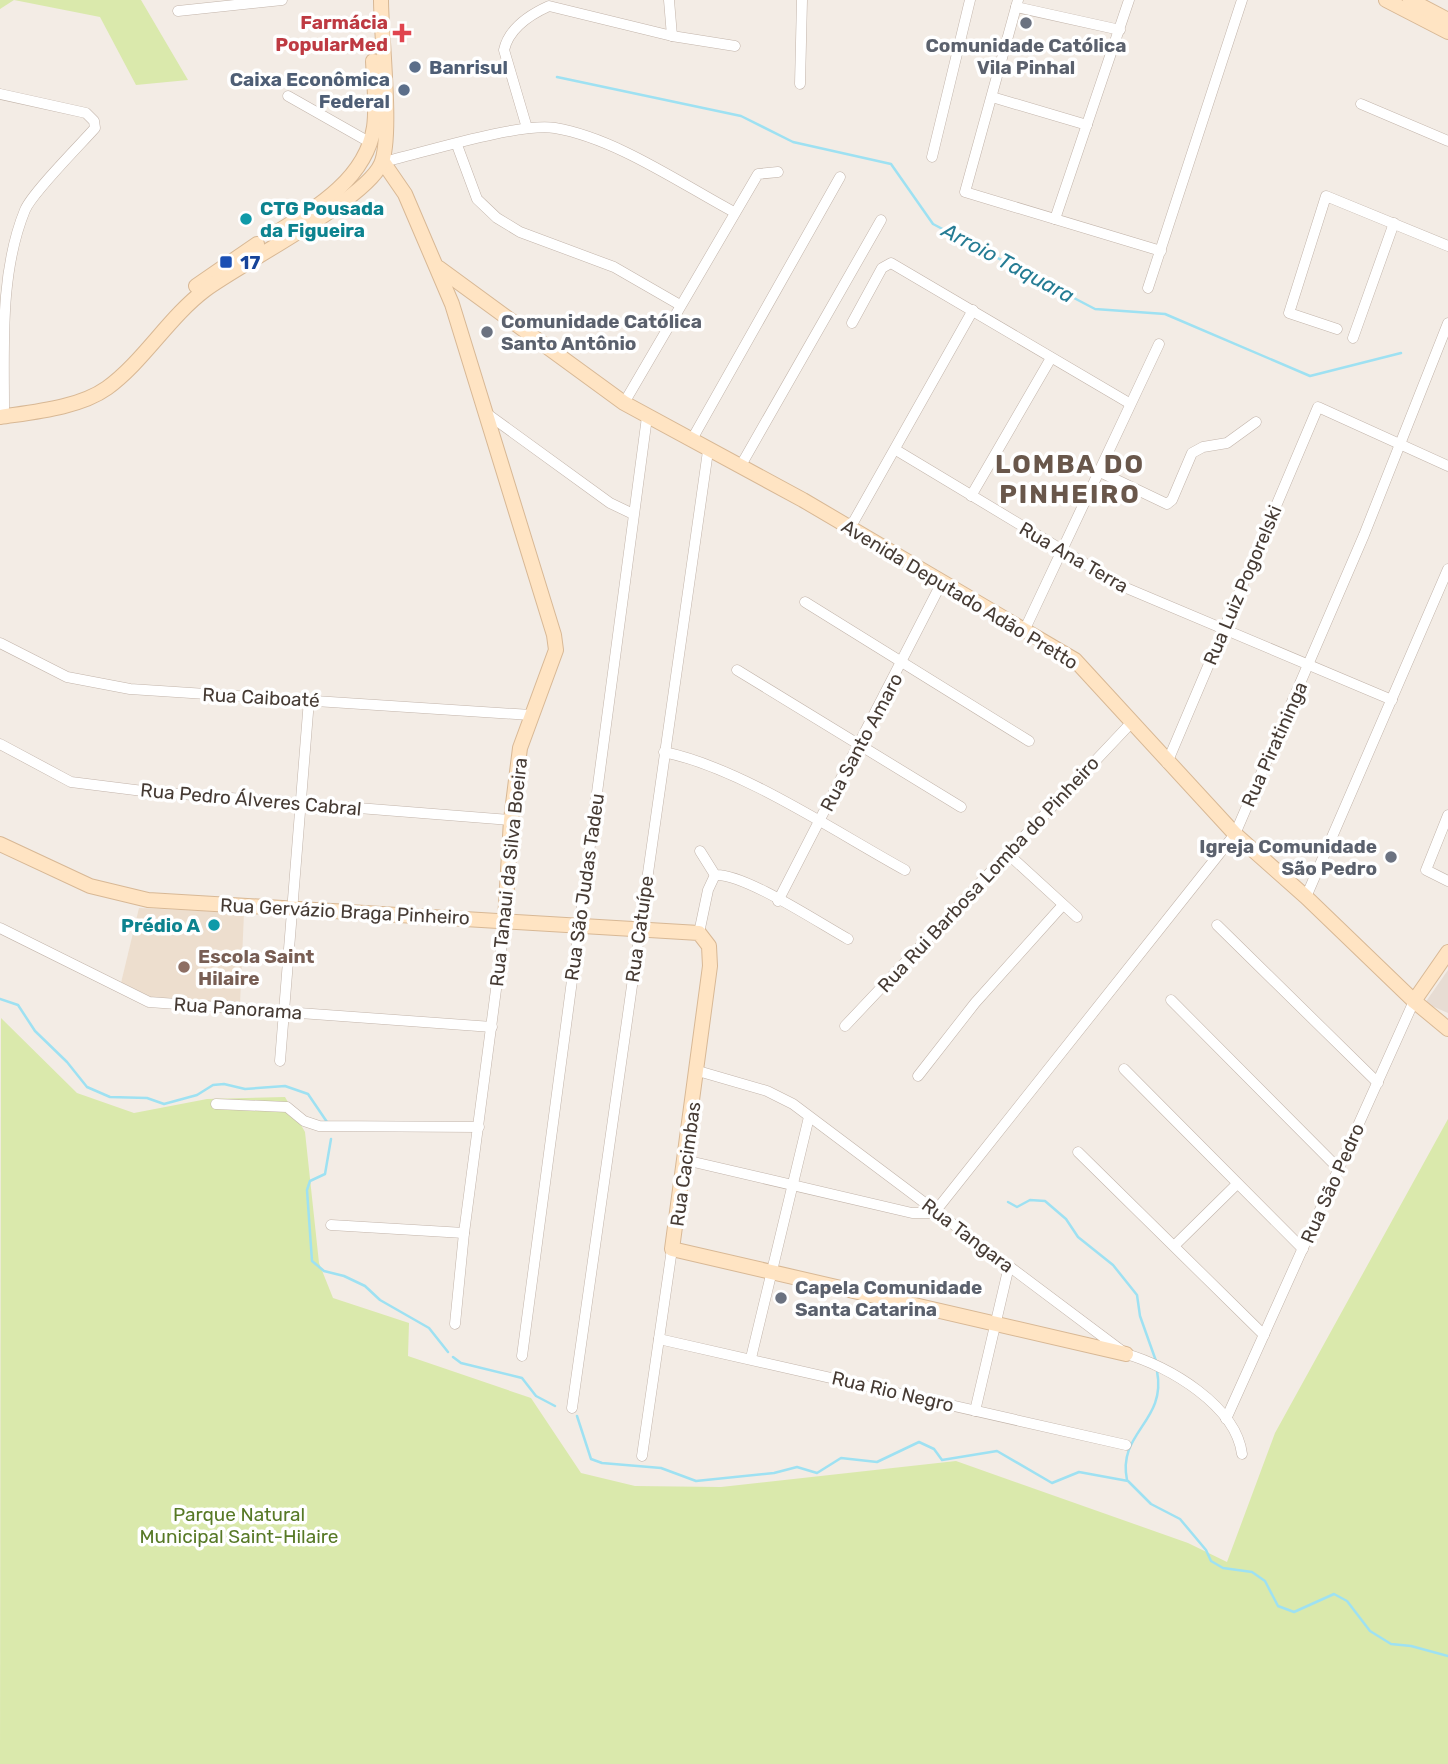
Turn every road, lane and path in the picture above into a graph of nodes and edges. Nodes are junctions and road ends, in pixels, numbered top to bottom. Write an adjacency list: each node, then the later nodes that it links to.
1 (282, 0): 11 (street)
2 (372, 0): 25 (street)
3 (381, 0): 26 (street)
4 (669, 0): 15 (street)
5 (802, 0): 17 (street)
6 (970, 0): 28 (street)
7 (1129, 0): 13 (street)
8 (1242, 0): 38 (street)
9 (1398, 1): 12 (street); 14 (street)
10 (1017, 3): 13 (street); 20 (street)
11 (178, 11)
12 (1448, 20)
13 (1120, 30): 22 (street)
14 (1448, 32)
15 (672, 36): 16 (street); 23 (street)
16 (735, 46)
17 (800, 84)
18 (0, 94): 53 (street)
19 (288, 96): 25 (street)
20 (992, 97): 22 (street); 34 (street)
21 (1361, 104): 24 (street)
22 (1087, 124): 34 (street)
23 (527, 128): 27 (street); 33 (street)
24 (1448, 141)
25 (371, 143): 26 (street); 29 (street)
26 (387, 145): 30 (street)
27 (457, 145): 30 (street); 41 (street)
28 (932, 158)
29 (364, 161): 30 (street, Rua Tanaui da Silva Boeira); 53 (street)
30 (380, 167): 39 (street, Rua Tanaui da Silva Boeira); 53 (street)
31 (778, 172): 33 (street)
32 (841, 177): 57 (street)
33 (734, 212): 41 (street)
34 (1055, 219): 38 (street)
35 (881, 220): 62 (street)
36 (1394, 223): 37 (street); 45 (street); 46 (street)
37 (1448, 246)
38 (1161, 251): 40 (street)
39 (439, 268): 51 (street, Avenida Deputado Adão Pretto); 54 (street, Rua Tanaui da Silva Boeira)
40 (1147, 288)
41 (680, 305): 51 (street)
42 (974, 310): 43 (street); 49 (street); 59 (street)
43 (852, 323)
44 (1448, 323): 48 (street, Rua Piratininga)
45 (1337, 329)
46 (1353, 338)
47 (1159, 344): 52 (street)
48 (1435, 354): 50 (street); 58 (street, Rua Piratininga)
49 (1051, 358): 52 (street); 64 (street)
50 (1448, 359)
51 (624, 403): 55 (street, Avenida Deputado Adão Pretto)
52 (1129, 403): 63 (street)
53 (1, 411)
54 (486, 412): 65 (street); 79 (street, Rua Tanaui da Silva Boeira)
55 (646, 417): 57 (street, Avenida Deputado Adão Pretto); 65 (street, Rua São Judas Tadeu)
56 (1256, 422): 63 (street)
57 (691, 441): 60 (street, Avenida Deputado Adão Pretto)
58 (1399, 446): 61 (street); 72 (street, Rua Luiz Pogorelski); 75 (street, Rua Piratininga)
59 (896, 450): 64 (street, Rua Ana Terra); 66 (street)
60 (708, 451): 62 (street, Avenida Deputado Adão Pretto); 84 (street, Rua Catuípe)
61 (1448, 466)
62 (740, 467): 66 (street, Avenida Deputado Adão Pretto)
63 (1100, 472): 67 (street)
64 (971, 496): 67 (street, Rua Ana Terra)
65 (633, 514): 105 (street, Rua São Judas Tadeu)
66 (850, 528): 69 (street, Avenida Deputado Adão Pretto)
67 (1061, 551): 71 (street); 72 (street, Rua Ana Terra)
68 (1448, 569): 78 (street)
69 (942, 582): 71 (street, Avenida Deputado Adão Pretto); 74 (street, Rua Santo Amaro)
70 (806, 602): 74 (street)
71 (1024, 631): 80 (street, Avenida Deputado Adão Pretto)
72 (1222, 631): 75 (street, Rua Ana Terra); 85 (street, Rua Luiz Pogorelski)
73 (0, 643): 77 (street, Rua Caiboaté)
74 (902, 664): 81 (street); 83 (street, Rua Santo Amaro)
75 (1308, 667): 78 (street, Rua Ana Terra); 91 (street, Rua Piratininga)
76 (737, 670): 83 (street)
77 (309, 700): 79 (street, Rua Caiboaté); 86 (street)
78 (1392, 700): 98 (street)
79 (531, 715): 89 (street, Rua Tanaui da Silva Boeira)
80 (1132, 722): 85 (street, Avenida Deputado Adão Pretto); 94 (street, Rua Rui Barbosa Lomba do Pinheiro)
81 (1029, 741)
82 (0, 744): 86 (street, Rua Pedro Álveres Cabral)
83 (859, 744): 87 (street); 90 (street, Rua Santo Amaro)
84 (664, 752): 90 (street); 107 (street, Rua Catuípe)
85 (1167, 763): 91 (street, Avenida Deputado Adão Pretto)
86 (299, 803): 89 (street, Rua Pedro Álveres Cabral); 101 (street)
87 (961, 807)
88 (1448, 815): 97 (street)
89 (511, 820): 103 (street, Rua Tanaui da Silva Boeira)
90 (819, 822): 95 (street); 99 (street, Rua Santo Amaro)
91 (1235, 834): 98 (street, Avenida Deputado Adão Pretto); 130 (street, Rua Piratininga)
92 (0, 844): 101 (street, Rua Gervázio Braga Pinheiro)
93 (700, 851): 96 (street)
94 (1008, 854): 100 (street); 114 (street, Rua Rui Barbosa Lomba do Pinheiro)
95 (905, 870)
96 (715, 875): 99 (street); 108 (street)
97 (1448, 881)
98 (1306, 897): 112 (street, Avenida Deputado Adão Pretto)
99 (778, 901): 109 (street)
100 (1062, 906): 102 (street); 120 (street)
101 (291, 908): 103 (street, Rua Gervázio Braga Pinheiro); 113 (street)
102 (1077, 917)
103 (505, 920): 105 (street, Rua Gervázio Braga Pinheiro); 115 (street, Rua Tanaui da Silva Boeira)
104 (1217, 925): 121 (street)
105 (578, 926): 107 (street, Rua Gervázio Braga Pinheiro); 143 (street, Rua São Judas Tadeu)
106 (0, 928): 113 (street, Rua Panorama)
107 (639, 929): 108 (street, Rua Gervázio Braga Pinheiro); 145 (street, Rua Catuípe)
108 (699, 933): 119 (street, Rua Cacimbas)
109 (848, 939)
110 (1448, 951): 112 (street, Rua São Pedro)
111 (1171, 1000): 127 (street)
112 (1414, 1001): 116 (street, Avenida Deputado Adão Pretto); 121 (street, Rua São Pedro)
113 (282, 1010): 115 (street, Rua Panorama); 117 (street)
114 (845, 1026)
115 (492, 1027): 124 (street, Rua Tanaui da Silva Boeira)
116 (1448, 1029)
117 (280, 1061)
118 (1124, 1069): 128 (street)
119 (698, 1071): 123 (street, Rua Tangara); 126 (street, Rua Cacimbas)
120 (918, 1076)
121 (1378, 1083): 127 (street, Rua São Pedro)
122 (216, 1104): 124 (street)
123 (809, 1116): 129 (street); 130 (street, Rua Tangara)
124 (479, 1128): 132 (street, Rua Tanaui da Silva Boeira)
125 (1078, 1152): 133 (street)
126 (685, 1160): 129 (street); 134 (street, Rua Cacimbas)
127 (1338, 1168): 135 (street, Rua São Pedro)
128 (1237, 1184): 133 (street); 135 (street)
129 (792, 1185): 130 (street); 137 (street)
130 (934, 1213): 136 (street, Rua Tangara)
131 (331, 1225): 132 (street)
132 (464, 1233): 138 (street, Rua Tanaui da Silva Boeira)
133 (1175, 1245): 140 (street)
134 (672, 1249): 137 (street); 141 (street, Rua Cacimbas)
135 (1303, 1249): 140 (street, Rua São Pedro)
136 (1009, 1266): 139 (street); 142 (street, Rua Tangara)
137 (772, 1273): 139 (street); 144 (street)
138 (455, 1324)
139 (995, 1324): 142 (street); 146 (street)
140 (1264, 1335): 147 (street, Rua São Pedro)
141 (659, 1339): 144 (street, Rua Rio Negro); 150 (street, Rua Cacimbas)
142 (1126, 1354): 147 (street, Rua Tangara)
143 (522, 1356)
144 (751, 1358): 146 (street, Rua Rio Negro)
145 (572, 1408)
146 (975, 1411): 148 (street, Rua Rio Negro)
147 (1226, 1419): 149 (street, Rua Tangara)
148 (1126, 1445)
149 (1242, 1454)
150 (642, 1456)

